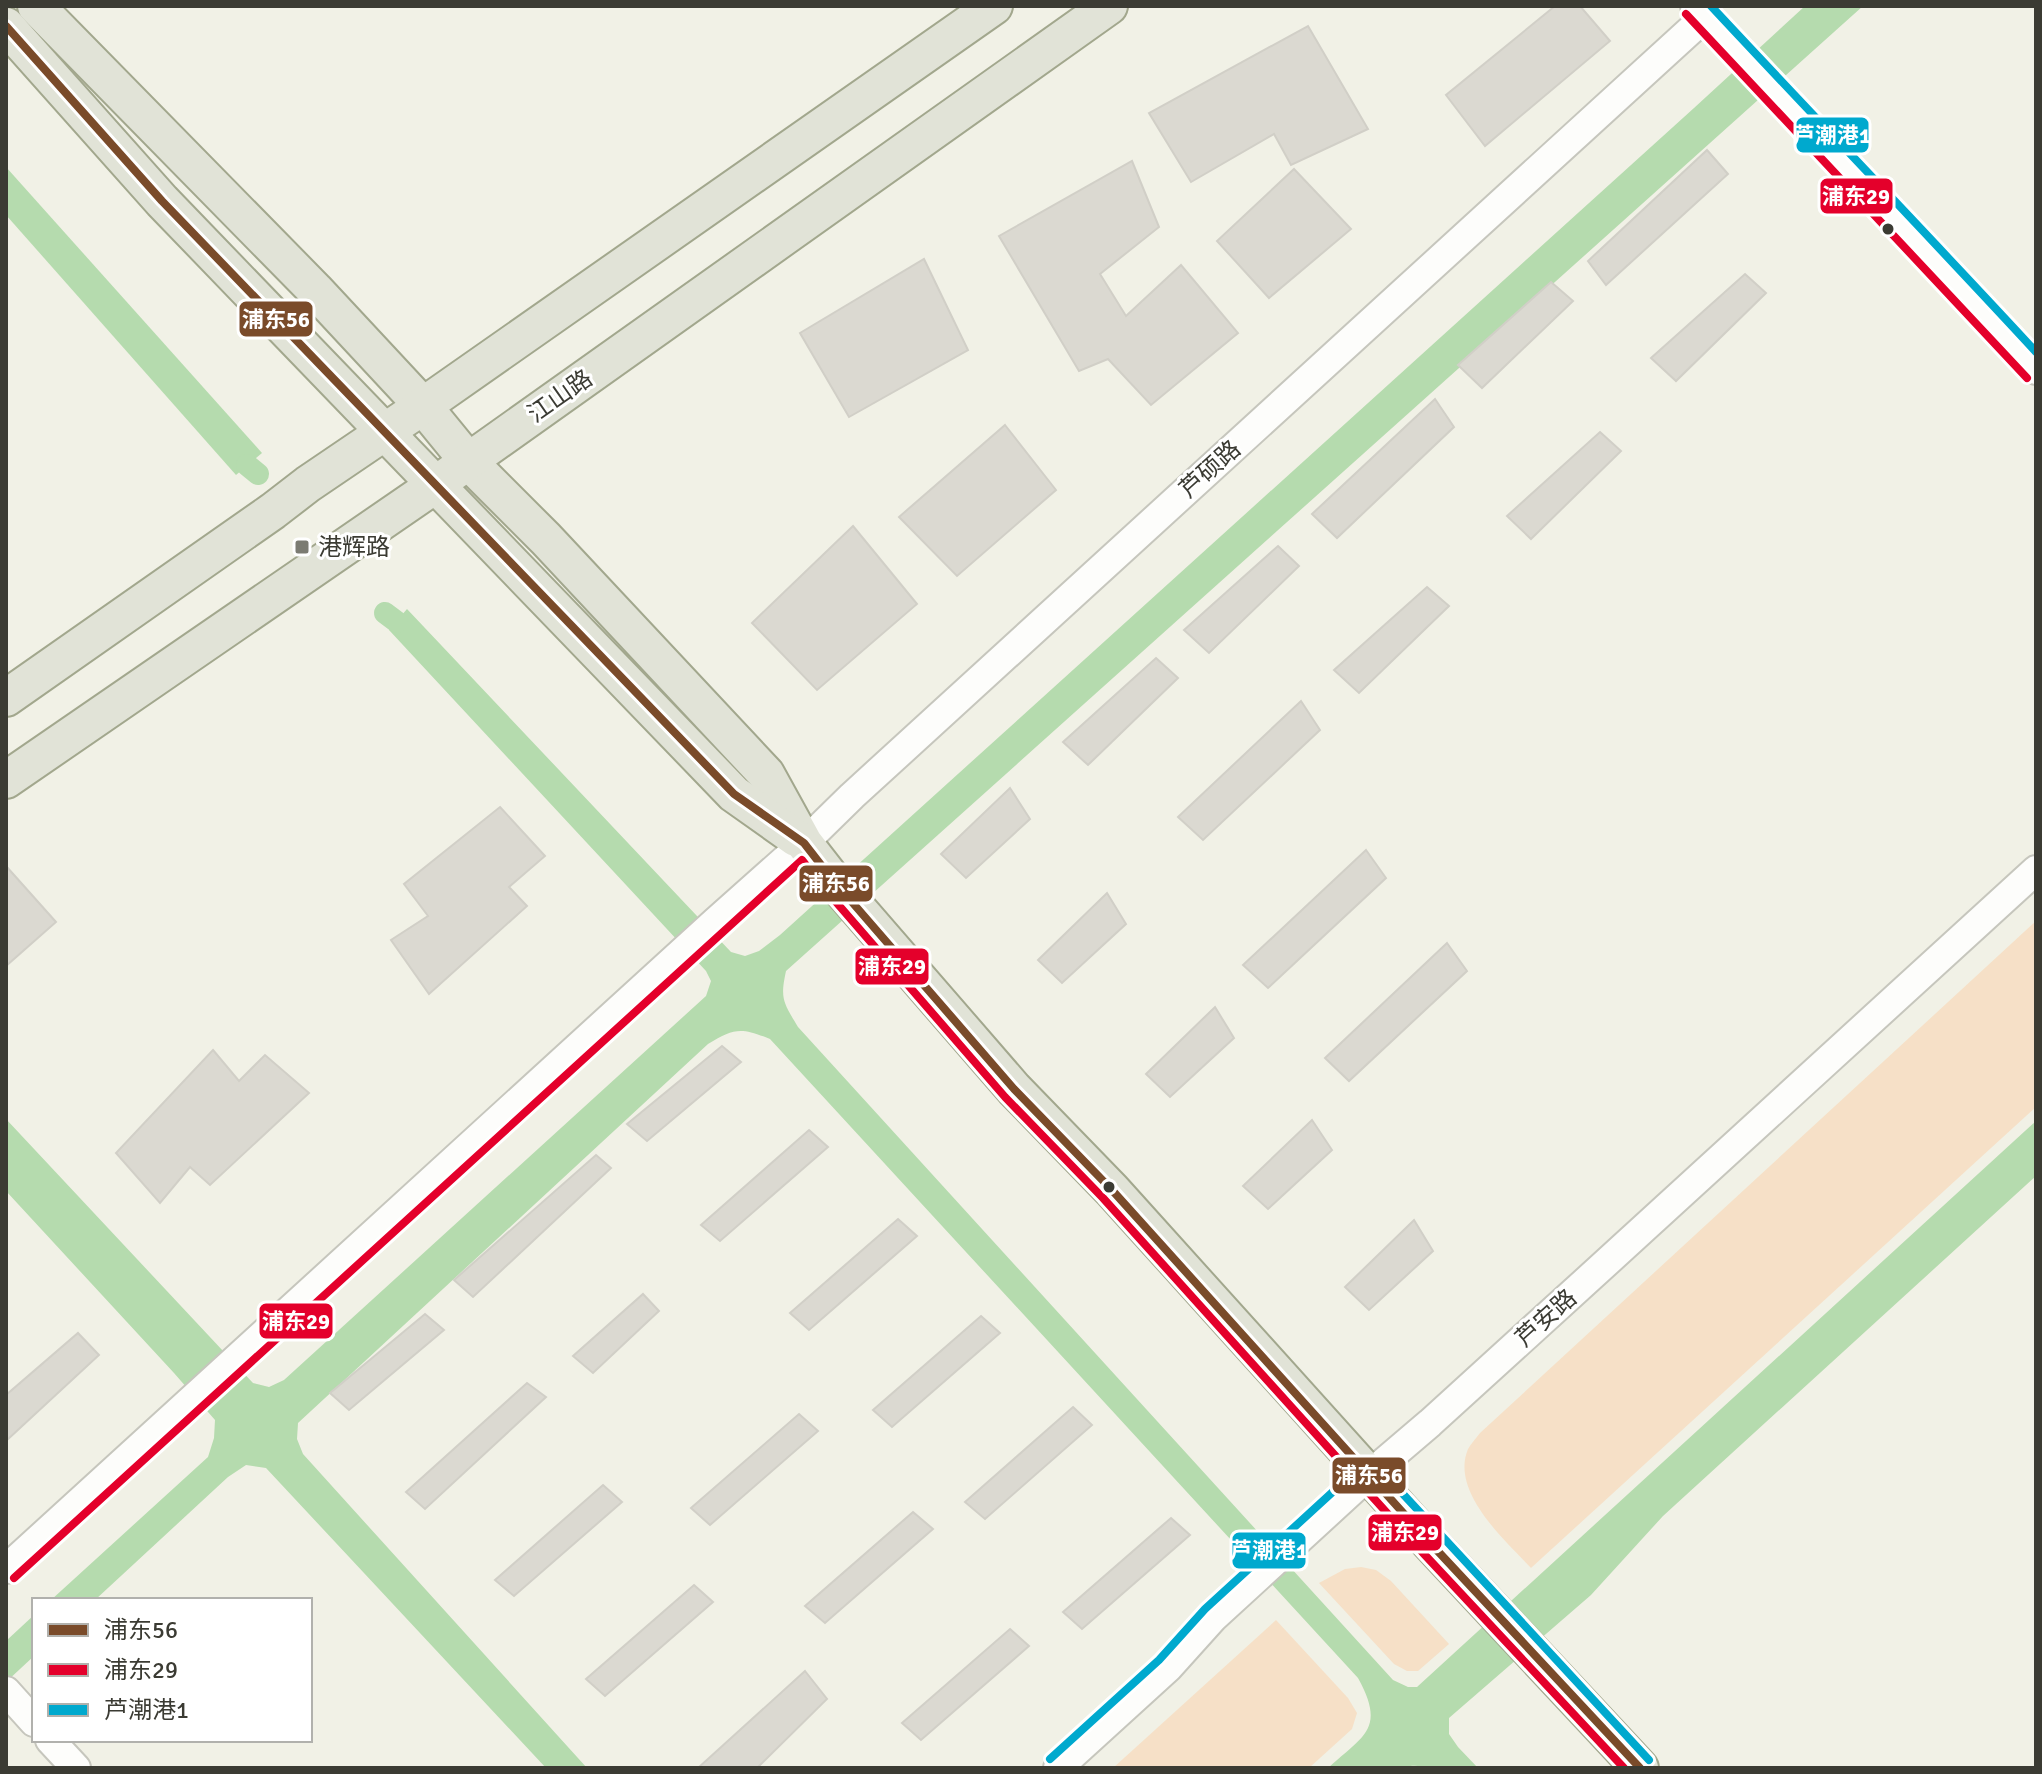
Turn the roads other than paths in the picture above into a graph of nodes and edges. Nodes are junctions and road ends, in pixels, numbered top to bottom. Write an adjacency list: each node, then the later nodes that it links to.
1 (994, 6): 7 (main road)
2 (1109, 6): 9 (main road, 江山路)
3 (41, 12): 7 (main road)
4 (1700, 12): 6 (street); 13 (street, 芦硕路)
5 (15, 37): 8 (main road)
6 (2036, 370)
7 (423, 406): 8 (main road); 9 (main road)
8 (384, 432): 10 (main road); 11 (main road)
9 (468, 461): 10 (main road, 江山路); 13 (main road)
10 (435, 485): 12 (main road, 江山路); 13 (main road)
11 (6, 698)
12 (6, 780)
13 (804, 843): 15 (main road); 16 (street, 芦硕路)
14 (2036, 870): 15 (street, 芦安路)
15 (1369, 1475): 19 (street, 芦安路); 20 (main road)
16 (6, 1569)
17 (52, 1742): 18 (street)
18 (76, 1768)
19 (1058, 1768)
20 (1640, 1768)

